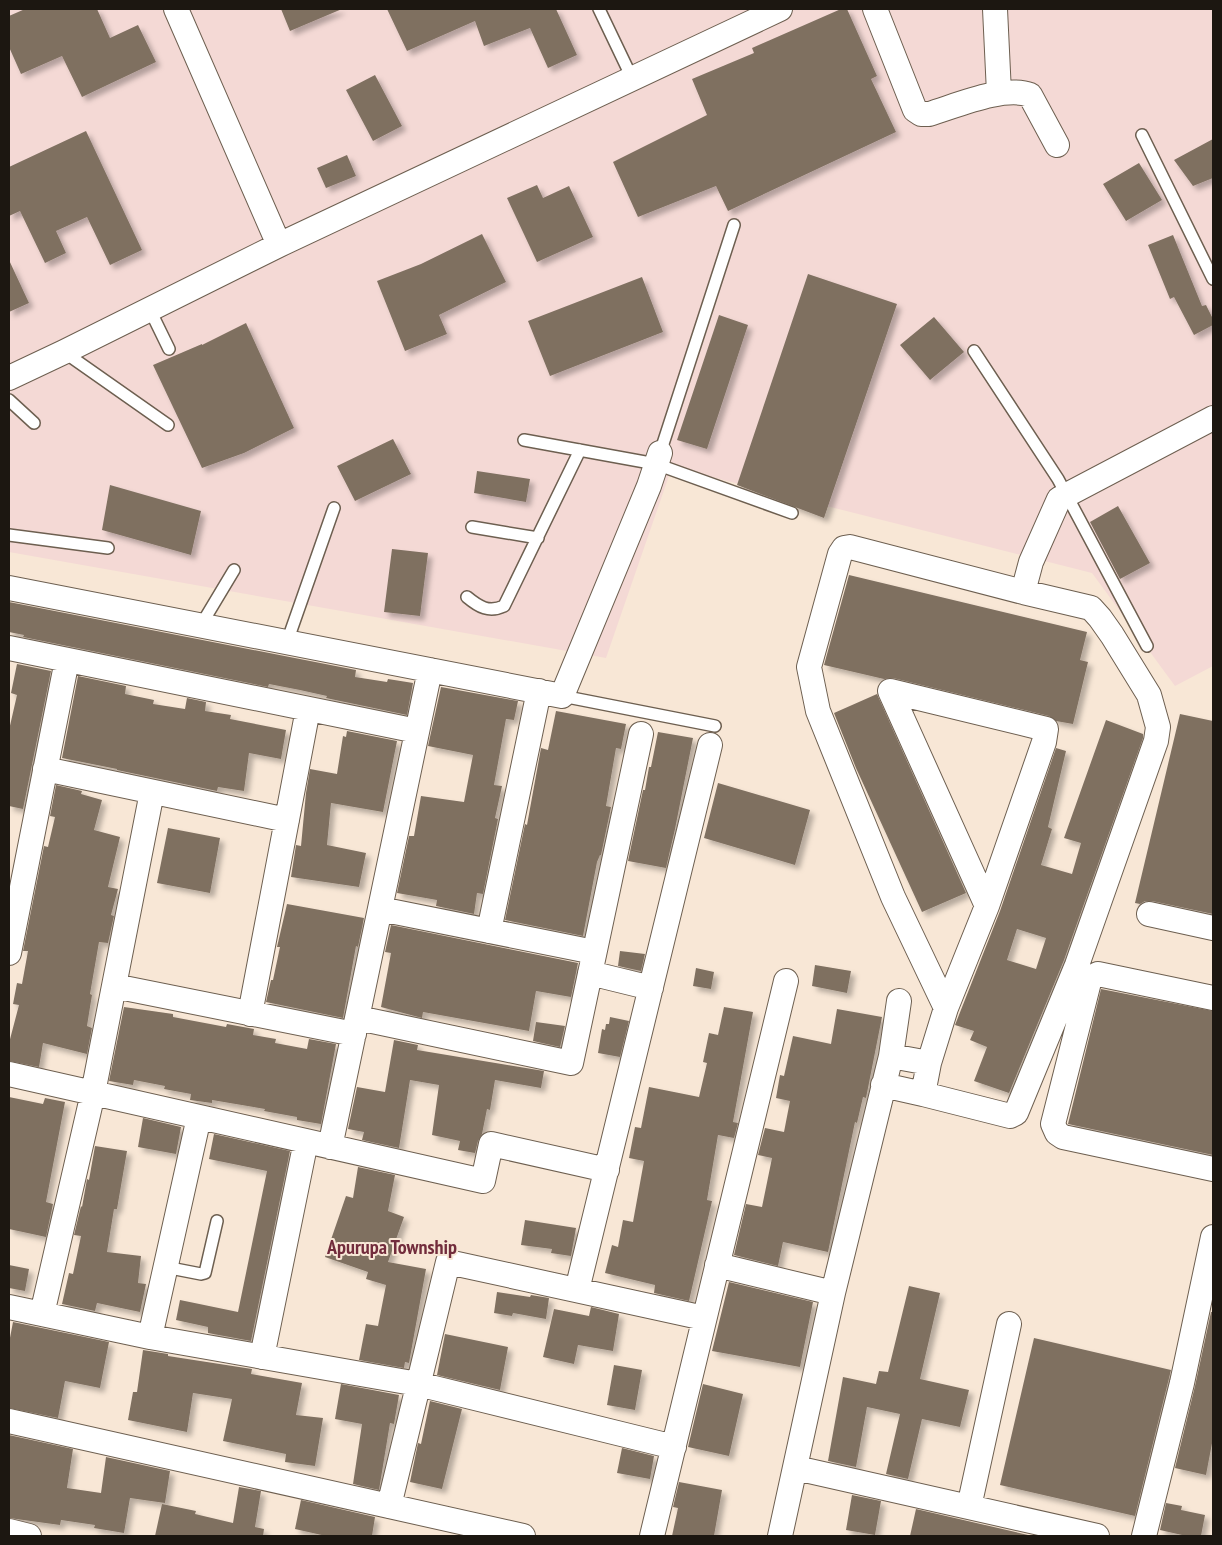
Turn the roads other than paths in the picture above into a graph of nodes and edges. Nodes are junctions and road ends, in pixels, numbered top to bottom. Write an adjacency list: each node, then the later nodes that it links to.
1 (176, 9): 11 (street)
2 (599, 9): 6 (lane)
3 (780, 9): 6 (street)
4 (875, 9): 7 (street)
5 (995, 9): 7 (street)
6 (632, 78): 11 (street)
7 (1000, 93): 9 (street)
8 (1142, 135): 12 (lane)
9 (1057, 145)
10 (734, 226): 24 (lane)
11 (279, 245): 13 (street)
12 (1213, 279)
13 (149, 308): 14 (lane); 16 (street)
14 (169, 349)
15 (974, 351): 25 (lane)
16 (64, 352): 17 (street); 21 (lane)
17 (9, 378)
18 (9, 400): 20 (lane)
19 (1213, 418): 25 (street)
20 (34, 423)
21 (168, 425)
22 (524, 440): 23 (lane)
23 (580, 450): 24 (lane); 30 (lane)
24 (658, 458): 27 (lane); 43 (street)
25 (1066, 495): 34 (street); 38 (lane)
26 (334, 508): 37 (lane)
27 (792, 513)
28 (472, 527): 30 (lane)
29 (9, 534): 31 (lane)
30 (538, 538): 35 (lane)
31 (108, 548)
32 (234, 570): 36 (lane)
33 (9, 588): 36 (street)
34 (1022, 592): 63 (street); 71 (street)
35 (467, 597)
36 (201, 625): 37 (street)
37 (287, 642): 41 (street)
38 (1147, 646)
39 (9, 648): 40 (street)
40 (67, 660): 44 (street); 48 (street)
41 (430, 670): 42 (street); 45 (street)
42 (538, 692): 43 (street); 55 (street)
43 (562, 696): 47 (lane)
44 (308, 709): 45 (street); 50 (street)
45 (417, 732): 52 (street)
46 (641, 734): 57 (street)
47 (713, 736): 60 (street)
48 (45, 769): 49 (street); 56 (street)
49 (152, 792): 50 (street); 59 (street)
50 (287, 820): 64 (street)
51 (987, 906): 51 (street); 63 (street)
52 (380, 909): 55 (street); 65 (street)
53 (1149, 914): 54 (street)
54 (1213, 928)
55 (489, 931): 57 (street)
56 (9, 953)
57 (592, 963): 60 (street); 65 (street)
58 (786, 981): 79 (street)
59 (114, 986): 64 (street); 70 (street)
60 (651, 988): 76 (street)
61 (1213, 998): 75 (street)
62 (899, 1002): 66 (street)
63 (946, 1008): 67 (street)
64 (250, 1014): 65 (street)
65 (356, 1026): 74 (street)
66 (890, 1056): 67 (street); 69 (street)
67 (929, 1063): 71 (street)
68 (9, 1074): 70 (street)
69 (883, 1085): 71 (street); 82 (street)
70 (92, 1093): 72 (street); 84 (street)
71 (923, 1094)
72 (199, 1117): 73 (street); 80 (street)
73 (306, 1141): 74 (street); 88 (street)
74 (330, 1147): 76 (street)
75 (1213, 1169)
76 (607, 1170): 81 (street)
77 (217, 1221): 80 (lane)
78 (1213, 1237): 101 (street)
79 (717, 1265): 82 (street); 85 (street)
80 (166, 1267): 87 (street)
81 (578, 1290): 85 (street); 89 (street)
82 (833, 1293): 92 (street)
83 (9, 1308): 84 (street)
84 (42, 1314): 87 (street)
85 (704, 1318): 91 (street)
86 (1009, 1324): 94 (street)
87 (150, 1337): 88 (street)
88 (262, 1357): 89 (street)
89 (418, 1384): 91 (street); 93 (street)
90 (9, 1421): 93 (street)
91 (674, 1447): 98 (street)
92 (796, 1468): 94 (street); 99 (street)
93 (389, 1506): 97 (street)
94 (969, 1507): 100 (street)
95 (9, 1531): 96 (street)
96 (30, 1536)
97 (517, 1536)
98 (652, 1536)
99 (780, 1536)
100 (1094, 1536)
101 (1144, 1536)

